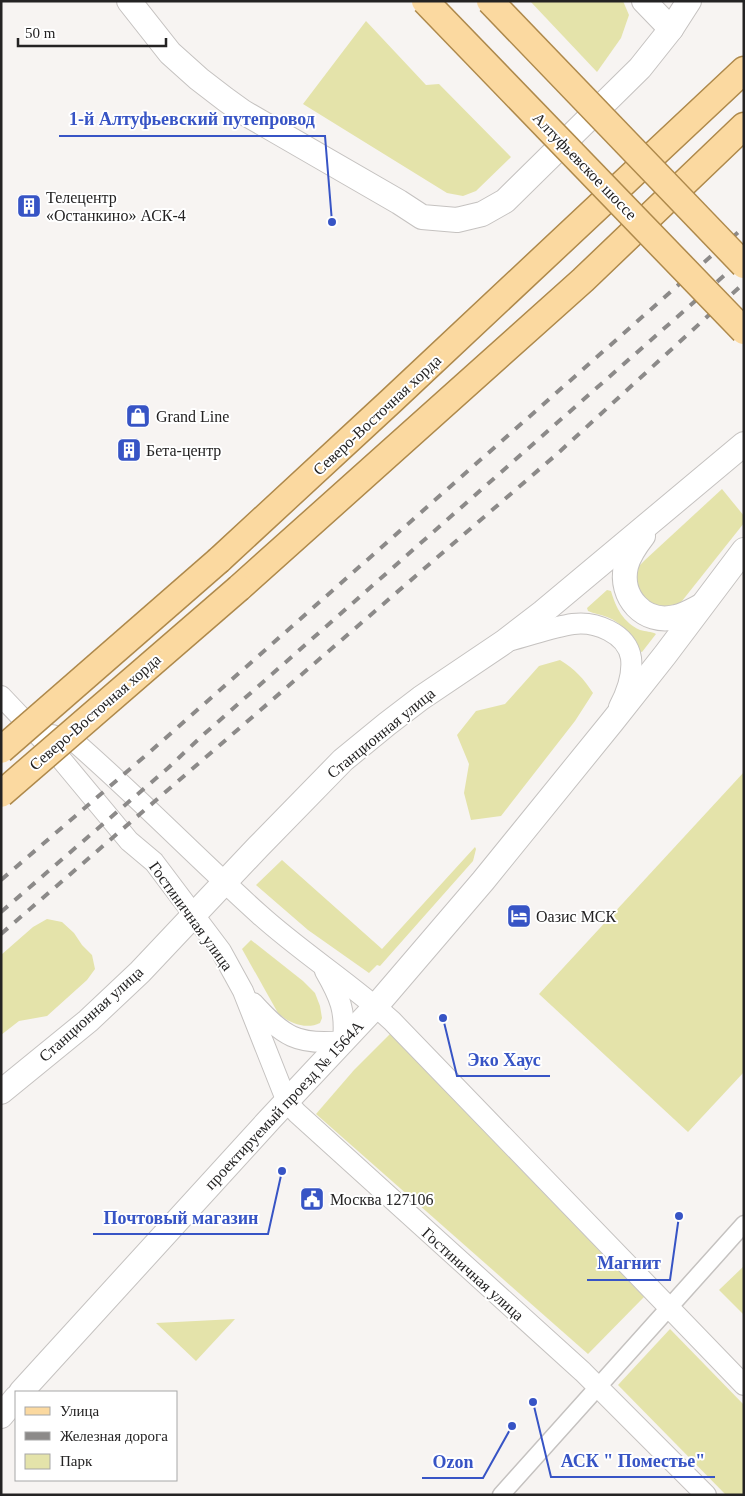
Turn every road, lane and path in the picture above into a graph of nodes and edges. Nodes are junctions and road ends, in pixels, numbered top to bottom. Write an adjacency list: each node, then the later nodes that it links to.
1 (129, 1): 6 (main road)
2 (425, 1): 10 (main road, Алтуфьевское шоссе, bridge)
3 (490, 1): 9 (main road, bridge)
4 (644, 1): 6 (main road)
5 (689, 1): 6 (main road)
6 (671, 29)
7 (744, 70): 18 (main road, Северо-Восточная хорда, bridge)
8 (744, 126): 19 (main road, Северо-Восточная хорда, bridge)
9 (744, 265)
10 (744, 331)
11 (744, 444): 12 (main road, Станционная улица)
12 (654, 520): 14 (main road); 15 (main road, Станционная улица)
13 (744, 550): 14 (main road, проектируемый проезд № 1564А)
14 (701, 606): 17 (main road, проектируемый проезд № 1564А)
15 (504, 642): 17 (street); 20 (main road, Станционная улица)
16 (5, 707): 20 (street, Гостиничная улица); 21 (street, Гостиничная улица)
17 (612, 722): 24 (main road, проектируемый проезд № 1564А)
18 (1, 750)
19 (1, 794)
20 (225, 882): 21 (main road, Станционная улица); 22 (street, Гостиничная улица)
21 (194, 915): 23 (street, Гостиничная улица); 26 (main road, Станционная улица)
22 (322, 965): 24 (street, Гостиничная улица); 25 (street)
23 (243, 991): 25 (street); 27 (street, Гостиничная улица)
24 (376, 1006): 25 (main road, проектируемый проезд № 1564А); 29 (street, Гостиничная улица)
25 (343, 1041): 27 (main road, проектируемый проезд № 1564А)
26 (1, 1092)
27 (287, 1102): 31 (street, Гостиничная улица); 32 (main road, проектируемый проезд № 1564А)
28 (744, 1224): 29 (street)
29 (669, 1308): 30 (street, Гостиничная улица); 31 (street)
30 (744, 1385)
31 (599, 1387): 35 (street); 36 (street, Гостиничная улица)
32 (22, 1391)
33 (15, 1399): 34 (main road)
34 (1, 1416)
35 (501, 1495)
36 (706, 1495)

